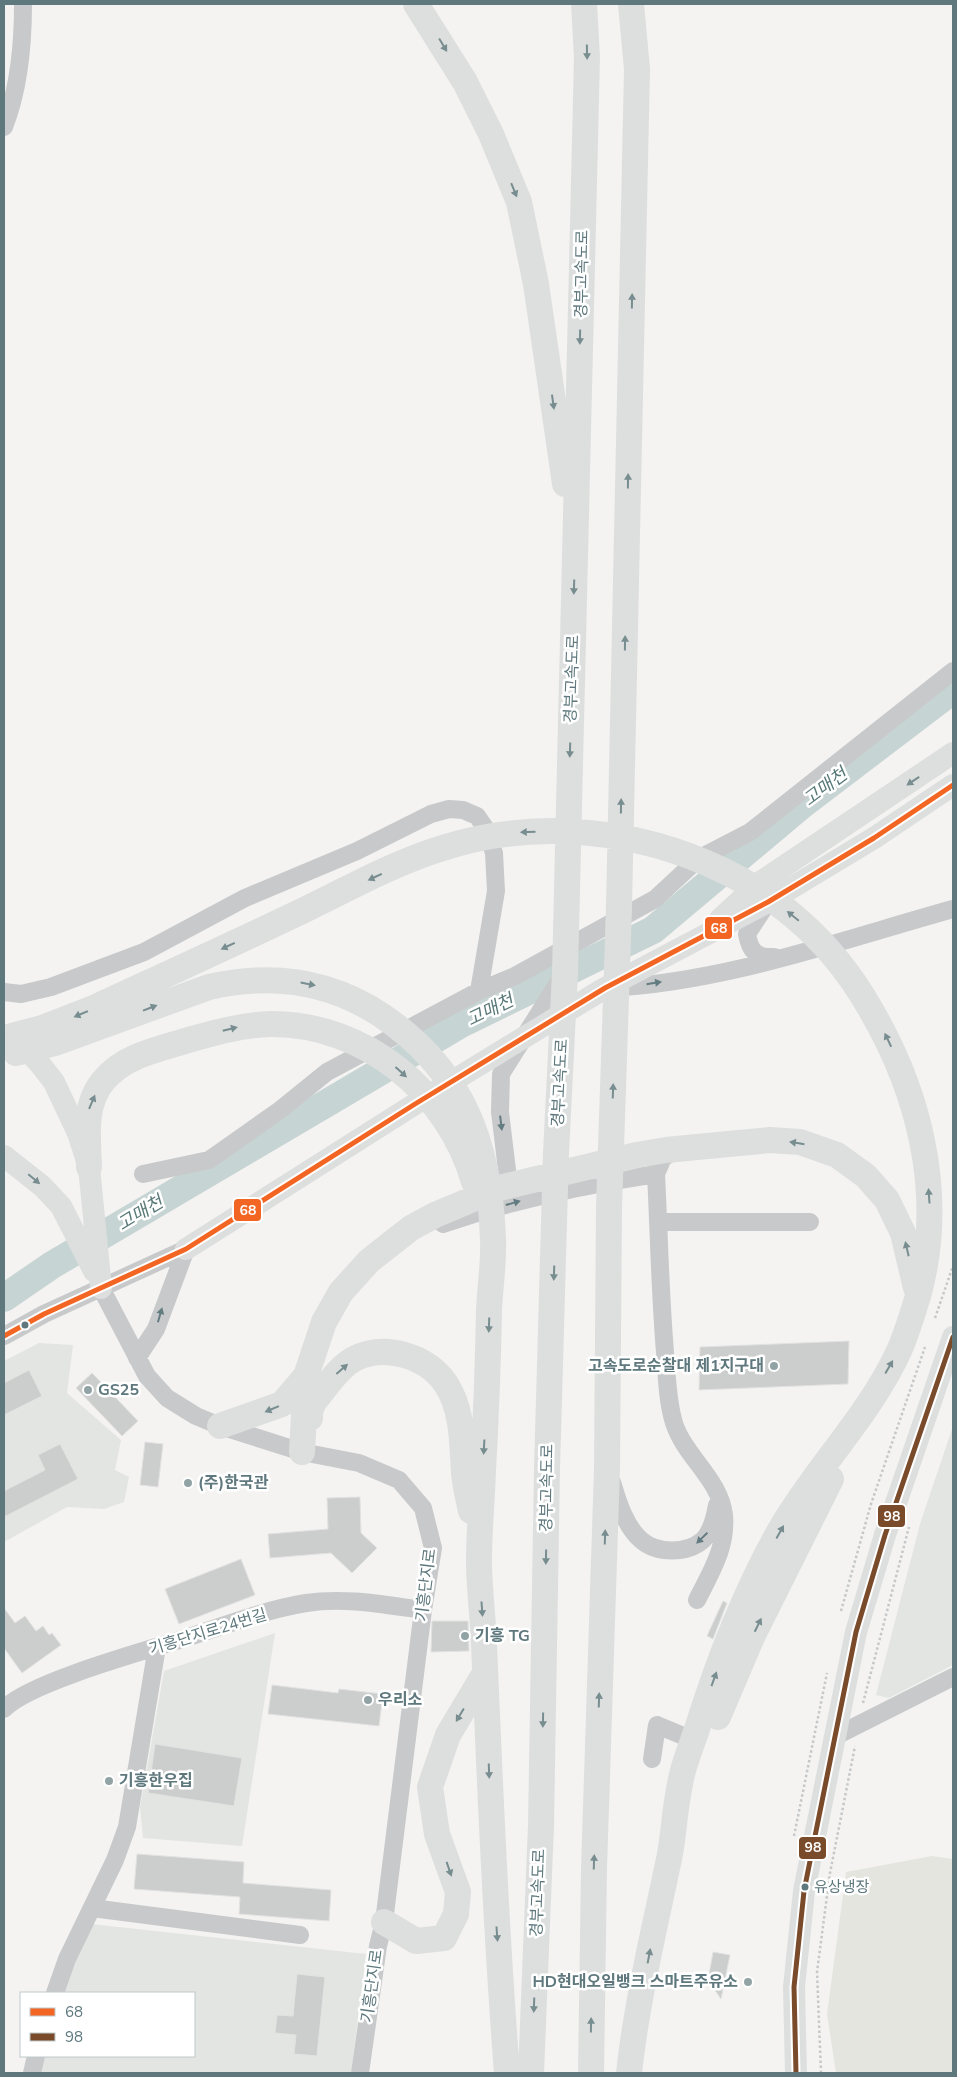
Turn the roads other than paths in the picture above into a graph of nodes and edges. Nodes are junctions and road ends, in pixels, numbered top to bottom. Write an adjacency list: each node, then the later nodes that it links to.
1 (22, 4): 7 (street)
2 (416, 4): 8 (highway, one-way to 8)
3 (584, 4): 8 (highway, 경부고속도로, one-way to 8)
4 (631, 4): 6 (highway)
5 (641, 4): 6 (highway)
6 (637, 69): 45 (highway, one-way to 6)
7 (4, 127)
8 (575, 558): 16 (highway, 경부고속도로, one-way to 16)
9 (953, 671): 18 (street)
10 (953, 753): 14 (main road, one-way to 14)
11 (953, 785): 12 (main road)
12 (768, 902): 14 (main road); 15 (street)
13 (953, 909): 15 (street)
14 (695, 942): 17 (main road)
15 (782, 957): 17 (street, one-way to 15)
16 (565, 973): 29 (street, one-way to 29); 66 (highway, 경부고속도로, one-way to 66)
17 (605, 988): 34 (main road)
18 (479, 991): 19 (street); 26 (street)
19 (4, 992)
20 (49, 1036): 21 (highway); 22 (highway, one-way to 22); 36 (highway, one-way to 20)
21 (5, 1044): 28 (main road)
22 (452, 1108): 28 (highway, one-way to 22); 47 (highway, one-way to 47)
23 (677, 1148): 24 (highway); 27 (street); 36 (highway, one-way to 23)
24 (640, 1154): 27 (street); 29 (highway)
25 (4, 1156): 30 (main road, one-way to 30)
26 (143, 1174)
27 (656, 1174): 31 (street); 42 (street, one-way to 27)
28 (90, 1180): 30 (main road); 33 (main road)
29 (499, 1188): 40 (highway)
30 (61, 1206): 33 (main road)
31 (658, 1222): 32 (street); 46 (street)
32 (810, 1222)
33 (87, 1235): 35 (main road)
34 (186, 1249): 35 (street); 39 (street, one-way to 34)
35 (102, 1288): 37 (street); 39 (street, 기흥단지로)
36 (918, 1296): 41 (highway, one-way to 36)
37 (4, 1336)
38 (953, 1337): 54 (main road)
39 (137, 1358): 43 (street, 기흥단지로)
40 (306, 1376): 43 (highway, one-way to 43); 44 (highway)
41 (868, 1403): 55 (highway, one-way to 41); 57 (highway, one-way to 41)
42 (310, 1405): 44 (highway); 47 (highway, one-way to 47)
43 (220, 1426): 44 (street, 기흥단지로)
44 (302, 1452): 49 (street, 기흥단지로)
45 (607, 1468): 46 (street, one-way to 45); 67 (highway, one-way to 45)
46 (718, 1494): 48 (street)
47 (479, 1561): 51 (highway, one-way to 51)
48 (697, 1600)
49 (423, 1610): 50 (street, 기흥단지로24번길); 59 (street, 기흥단지로)
50 (157, 1647): 53 (street, 기흥단지로24번길); 58 (street)
51 (485, 1673): 59 (highway, one-way to 59); 65 (highway, one-way to 65)
52 (953, 1677): 54 (street)
53 (4, 1709)
54 (834, 1736): 69 (main road)
55 (693, 1740): 56 (street); 57 (highway)
56 (652, 1759)
57 (671, 1850): 68 (highway, one-way to 57)
58 (92, 1908): 60 (street); 61 (street)
59 (384, 1922): 64 (street, 기흥단지로)
60 (300, 1936)
61 (55, 1992)
62 (36, 2057): 63 (street)
63 (32, 2073)
64 (360, 2073)
65 (507, 2073)
66 (531, 2073)
67 (591, 2073)
68 (629, 2073)
69 (796, 2073)

